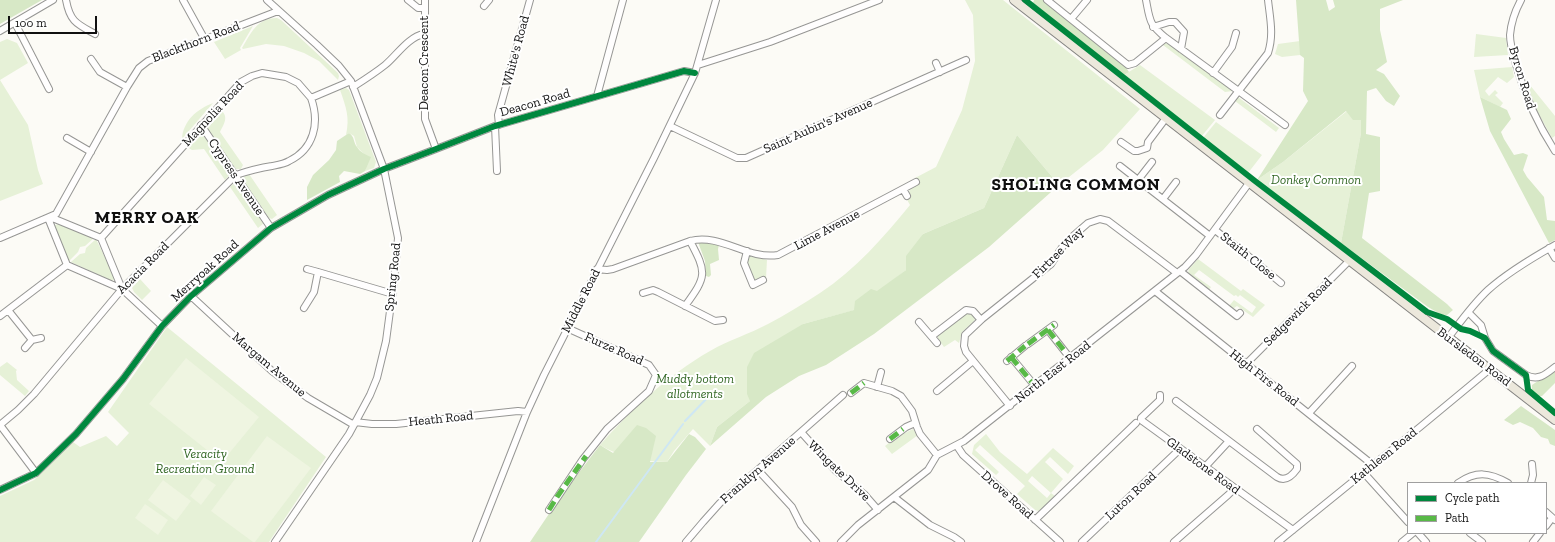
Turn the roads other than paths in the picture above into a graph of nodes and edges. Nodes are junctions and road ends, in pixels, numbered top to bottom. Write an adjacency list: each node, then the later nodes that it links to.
1 (53, 0): 22 (street)
2 (66, 0): 25 (street)
3 (183, 0): 28 (street)
4 (408, 0): 19 (street)
5 (425, 0): 19 (street, Deacon Crescent)
6 (489, 0): 18 (street)
7 (530, 0): 49 (street, White's Road)
8 (623, 0): 43 (street)
9 (716, 0): 34 (street, Middle Road)
10 (879, 0): 34 (street)
11 (1014, 0): 46 (main road, Bursledon Road)
12 (1047, 0): 21 (street)
13 (1087, 0): 21 (street)
14 (1146, 0): 23 (street)
15 (1268, 0): 42 (street)
16 (1521, 0): 54 (street, Byron Road)
17 (271, 1): 20 (street, Spring Road)
18 (484, 6)
19 (424, 8): 26 (street, Deacon Crescent)
20 (278, 11): 28 (street, Blackthorn Road); 38 (street, Spring Road)
21 (1071, 19): 29 (street)
22 (15, 23): 24 (street); 41 (street)
23 (1153, 27): 29 (street); 30 (street)
24 (0, 31)
25 (95, 34)
26 (424, 34): 40 (street); 53 (street, Deacon Crescent)
27 (1236, 34): 37 (street)
28 (204, 38): 39 (street, Blackthorn Road)
29 (1166, 38): 30 (street)
30 (1181, 49): 37 (street)
31 (91, 59): 39 (street)
32 (966, 60): 35 (street, Saint Aubin's Avenue)
33 (936, 63): 35 (street)
34 (698, 65): 36 (street, Middle Road)
35 (940, 72): 50 (street, Saint Aubin's Avenue)
36 (695, 73): 43 (street, Deacon Road); 50 (street, Middle Road)
37 (1214, 73): 42 (street)
38 (351, 81): 40 (street, Spring Road); 44 (street)
39 (127, 87): 55 (street, Blackthorn Road)
40 (353, 87): 58 (street, Spring Road)
41 (49, 89)
42 (1238, 91): 45 (street); 48 (street)
43 (597, 96): 49 (street, Deacon Road)
44 (311, 98): 47 (street, Magnolia Road); 60 (street, Acacia Road)
45 (1220, 115)
46 (1166, 118): 52 (street); 64 (main road, Bursledon Road)
47 (201, 125): 60 (street, Cypress Avenue); 73 (street, Magnolia Road)
48 (1285, 125)
49 (497, 126): 53 (street, Deacon Road); 59 (street, White's Road)
50 (670, 126): 82 (street, Middle Road)
51 (67, 138): 55 (street)
52 (1121, 142)
53 (436, 149): 58 (street, Deacon Road)
54 (1555, 151)
55 (90, 152): 68 (street, Blackthorn Road)
56 (1152, 162): 61 (street)
57 (1120, 166): 61 (street)
58 (384, 169): 69 (street, Merryoak Road); 90 (street, Spring Road)
59 (497, 171)
60 (236, 175): 69 (street, Cypress Avenue); 87 (street, Acacia Road)
61 (1138, 180): 67 (street)
62 (916, 182): 65 (street, Lime Avenue)
63 (1176, 182): 67 (street)
64 (1249, 183): 70 (street, North East Road); 79 (main road, Bursledon Road)
65 (903, 189): 66 (street); 77 (street, Lime Avenue)
66 (907, 196)
67 (1163, 199): 71 (street)
68 (49, 218): 72 (street, Blackthorn Road); 73 (street); 80 (street)
69 (271, 228): 91 (street, Merryoak Road)
70 (1214, 230): 71 (street, North East Road); 86 (street, Staith Close)
71 (1210, 236): 84 (street, North East Road)
72 (0, 238)
73 (101, 238): 87 (street)
74 (690, 241): 77 (street, Lime Avenue); 82 (street, Lime Avenue); 92 (street)
75 (1555, 244): 76 (street)
76 (1549, 248): 78 (street); 95 (street)
77 (747, 251): 85 (street)
78 (1555, 258)
79 (1349, 261): 107 (main road, Bursledon Road); 113 (street, Sedgewick Road)
80 (67, 265): 87 (street); 94 (street)
81 (307, 269): 83 (street)
82 (597, 269): 103 (street, Middle Road)
83 (318, 272): 90 (street); 93 (street)
84 (1179, 272): 88 (street, North East Road); 96 (street, Firtree Way); 99 (street, Firtree Way)
85 (763, 280)
86 (1280, 283)
87 (122, 289): 102 (street); 134 (street, Acacia Road)
88 (1155, 291): 111 (street, North East Road); 113 (street, High Firs Road)
89 (643, 293): 92 (street)
90 (393, 294): 133 (street, Spring Road)
91 (191, 296): 102 (street, Merryoak Road); 133 (street, Margam Avenue)
92 (684, 306): 98 (street)
93 (304, 308)
94 (8, 310): 97 (street); 108 (street)
95 (1468, 312): 107 (street); 115 (street)
96 (1240, 313)
97 (0, 316)
98 (723, 320)
99 (981, 320): 105 (street); 112 (street, Firtree Way)
100 (920, 322): 105 (street)
101 (1054, 325): 104 (street)
102 (162, 326): 146 (street, Merryoak Road)
103 (568, 328): 128 (street, Middle Road); 154 (street, Furze Road)
104 (1048, 330): 111 (street); 118 (street)
105 (932, 336): 109 (street)
106 (40, 338): 108 (street)
107 (1448, 338): 116 (main road, Bursledon Road)
108 (32, 340): 110 (street)
109 (937, 343)
110 (25, 348)
111 (1070, 358): 118 (street, North East Road)
112 (973, 361): 120 (street); 126 (street, Firtree Way)
113 (1246, 364): 129 (street, High Firs Road)
114 (1352, 366): 129 (street)
115 (1555, 367)
116 (1490, 369): 130 (main road, Bursledon Road); 143 (street, Kathleen Road)
117 (881, 372): 119 (street)
118 (1035, 386): 126 (street, North East Road)
119 (877, 387): 121 (street); 131 (street)
120 (937, 390)
121 (851, 393)
122 (843, 395): 125 (street, Franklyn Avenue)
123 (1160, 395): 140 (street, Gladstone Road)
124 (1176, 401): 138 (street)
125 (835, 402): 127 (street); 136 (street, Franklyn Avenue)
126 (1010, 406): 139 (street, North East Road)
127 (840, 408)
128 (527, 412): 133 (street, Heath Road); 164 (street, Middle Road)
129 (1309, 413): 143 (street, High Firs Road)
130 (1555, 420)
131 (916, 423): 137 (street); 141 (street)
132 (1136, 423): 156 (street)
133 (355, 424): 163 (street, Spring Road)
134 (0, 425): 146 (street)
135 (1257, 429): 138 (street)
136 (800, 432): 145 (street, Franklyn Avenue); 155 (street, Wingate Drive)
137 (890, 439)
138 (1229, 441): 144 (street)
139 (957, 446): 141 (street, North East Road); 156 (street, Drove Road)
140 (1180, 449): 144 (street, Gladstone Road); 170 (street, Luton Road)
141 (937, 455): 153 (street)
142 (1532, 464): 150 (street)
143 (1373, 465): 147 (street, Kathleen Road)
144 (1205, 467): 151 (street, Gladstone Road)
145 (758, 470): 165 (street, Franklyn Avenue); 166 (street)
146 (36, 473): 152 (street, Merryoak Road)
147 (1364, 473): 157 (street); 158 (street, Kathleen Road)
148 (1460, 482): 149 (street)
149 (1506, 482)
150 (1531, 482)
151 (1234, 488): 158 (street, Gladstone Road); 171 (street)
152 (0, 490)
153 (894, 497): 155 (street); 168 (street)
154 (549, 510)
155 (878, 510): 167 (street)
156 (1035, 520): 169 (street, Drove Road)
157 (1407, 520)
158 (1293, 530): 172 (street, Kathleen Road)
159 (1412, 534): 173 (street)
160 (1419, 534): 174 (street)
161 (1471, 534): 175 (street)
162 (1539, 534): 176 (street)
163 (275, 542)
164 (476, 542)
165 (686, 542)
166 (816, 542)
167 (841, 542)
168 (961, 542)
169 (1060, 542)
170 (1082, 542)
171 (1174, 542)
172 (1278, 542)
173 (1402, 542)
174 (1426, 542)
175 (1482, 542)
176 (1533, 542)

